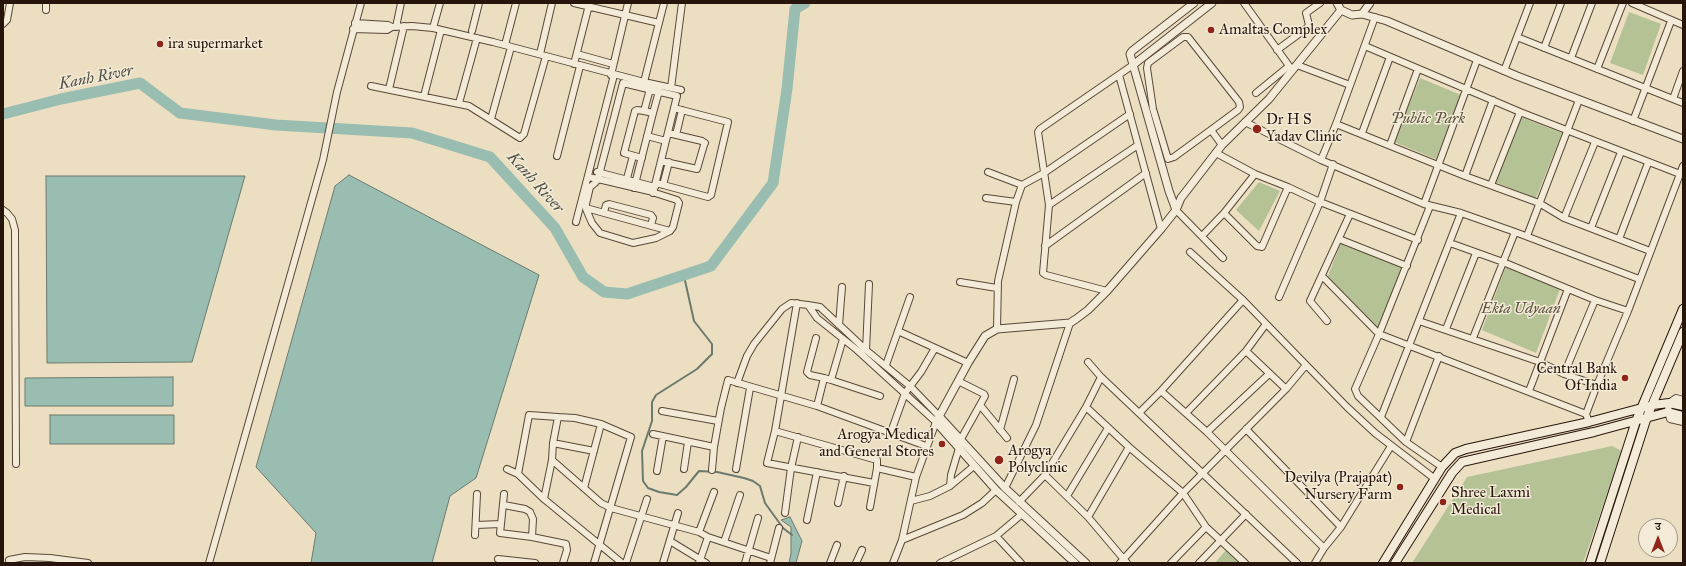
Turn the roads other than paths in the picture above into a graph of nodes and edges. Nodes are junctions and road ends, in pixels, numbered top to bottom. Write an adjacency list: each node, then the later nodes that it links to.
1 (10, 3): 32 (street)
2 (46, 3): 25 (street)
3 (361, 3): 34 (street)
4 (401, 3): 36 (street)
5 (440, 3): 37 (street)
6 (479, 3): 39 (street)
7 (516, 3): 42 (street)
8 (552, 3): 47 (street)
9 (574, 3): 24 (street)
10 (628, 3): 28 (street)
11 (664, 3): 31 (street)
12 (682, 3): 64 (street)
13 (1194, 3): 53 (street)
14 (1212, 3): 53 (street)
15 (1244, 3): 45 (street)
16 (1320, 3): 45 (street)
17 (1337, 3): 26 (street)
18 (1530, 3): 40 (street)
19 (1561, 3): 44 (street)
20 (1592, 3): 49 (street)
21 (1623, 3): 56 (street)
22 (1632, 3): 30 (street)
23 (1370, 4): 27 (street); 29 (street)
24 (589, 5): 28 (street); 46 (street)
25 (46, 10)
26 (1341, 10): 27 (street); 54 (street)
27 (1362, 14): 29 (street)
28 (625, 16): 31 (street); 51 (street)
29 (1375, 17): 43 (street); 50 (street)
30 (1671, 21): 33 (street); 65 (street)
31 (659, 23): 61 (street)
32 (3, 24)
33 (1683, 25)
34 (354, 26): 36 (street); 332 (street)
35 (404, 26): 36 (street); 37 (street); 66 (street)
36 (394, 27)
37 (433, 28): 38 (street)
38 (440, 30): 41 (street); 72 (street)
39 (472, 31)
40 (1517, 37): 44 (street); 57 (street)
41 (477, 38): 42 (street); 76 (street)
42 (508, 46): 47 (street); 84 (street)
43 (1365, 46): 48 (street); 62 (street)
44 (1544, 48): 49 (street)
45 (1276, 50): 54 (street)
46 (577, 54): 51 (street); 52 (street)
47 (543, 55): 52 (street); 84 (street)
48 (1390, 57): 55 (street); 91 (street)
49 (1571, 58): 56 (street)
50 (1477, 60): 57 (street); 68 (street)
51 (613, 64): 59 (street)
52 (577, 65): 59 (street); 102 (street)
53 (1133, 65): 60 (street); 137 (street)
54 (1292, 67): 62 (street); 71 (street); 86 (street)
55 (1418, 69): 68 (street); 99 (street)
56 (1597, 69): 65 (street)
57 (1504, 71): 75 (street)
58 (1683, 71): 73 (street)
59 (612, 75): 61 (street); 112 (street)
60 (1119, 75): 83 (street); 115 (street)
61 (644, 82): 64 (street)
62 (1350, 85): 87 (street)
63 (371, 86): 66 (street)
64 (671, 88): 69 (street)
65 (1646, 88): 73 (street); 85 (street)
66 (389, 89): 72 (street)
67 (650, 89): 70 (street); 80 (street); 113 (street)
68 (1466, 89): 74 (street); 110 (street)
69 (680, 90)
70 (659, 91): 78 (street); 82 (street)
71 (1256, 93)
72 (424, 96): 76 (street)
73 (1673, 99): 77 (street)
74 (1493, 100): 81 (street); 119 (street)
75 (1579, 100): 85 (street); 89 (street)
76 (459, 103): 84 (street)
77 (1683, 103)
78 (674, 108): 79 (street); 90 (street)
79 (682, 110): 92 (street); 124 (street)
80 (644, 111): 82 (street); 103 (street)
81 (1520, 112): 89 (street); 126 (street)
82 (653, 113): 93 (street)
83 (1130, 114): 97 (street); 115 (street)
84 (491, 119)
85 (1633, 121): 94 (street)
86 (1245, 122): 98 (street); 106 (street)
87 (1336, 124): 91 (street); 106 (street)
88 (1211, 130): 88 (street); 98 (street)
89 (1568, 131): 96 (street); 132 (street)
90 (668, 133): 92 (street); 95 (street)
91 (1362, 133): 99 (street)
92 (676, 135): 107 (street)
93 (647, 136): 95 (street); 104 (street)
94 (1683, 139)
95 (666, 141): 105 (street)
96 (1595, 142): 100 (street); 142 (street)
97 (1138, 145): 116 (street); 133 (street)
98 (1222, 145): 101 (street)
99 (1390, 145): 110 (street)
100 (1621, 152): 108 (street); 145 (street)
101 (1216, 153): 117 (street); 137 (street)
102 (557, 156)
103 (633, 156): 104 (street); 122 (street)
104 (642, 158): 123 (street)
105 (662, 160): 107 (street); 128 (street)
106 (1321, 160): 109 (street)
107 (669, 162): 124 (street)
108 (1648, 162): 118 (street); 152 (street)
109 (1333, 164): 131 (street); 134 (street)
110 (1438, 165): 119 (street); 134 (street)
111 (1683, 166): 118 (street)
112 (590, 170): 113 (street); 120 (street)
113 (599, 172): 121 (street); 122 (street)
114 (988, 172): 125 (street)
115 (1044, 173): 125 (street); 133 (street)
116 (1146, 173): 146 (street); 155 (street)
117 (1255, 174): 127 (street); 139 (street)
118 (1680, 174): 156 (street)
119 (1465, 176): 126 (street)
120 (588, 177): 121 (street); 143 (street)
121 (598, 179): 122 (street); 135 (street)
122 (626, 182): 123 (street)
123 (635, 185): 128 (street)
124 (663, 185): 128 (street)
125 (1022, 185): 130 (street)
126 (1491, 185): 132 (street)
127 (1288, 187): 131 (street); 139 (street)
128 (655, 188): 147 (street)
129 (986, 198): 130 (street)
130 (1016, 202): 167 (street)
131 (1320, 202): 141 (street); 171 (street)
132 (1539, 202): 142 (street); 150 (street)
133 (1049, 205): 155 (street)
134 (1427, 205): 140 (street); 153 (street)
135 (586, 208): 138 (street); 147 (street)
136 (3, 210): 261 (street)
137 (1176, 210): 146 (street); 149 (street)
138 (604, 212): 144 (street); 144 (street)
139 (1224, 213): 149 (street)
140 (1461, 213): 148 (street); 154 (street)
141 (1350, 214): 151 (street); 153 (street)
142 (1564, 218): 145 (street)
143 (576, 222)
144 (651, 226): 147 (street)
145 (1591, 228): 152 (street)
146 (1161, 229): 169 (street)
147 (670, 230)
148 (1516, 232): 150 (street); 160 (street)
149 (1202, 236): 159 (street)
150 (1527, 236): 163 (street)
151 (1339, 239): 161 (street); 162 (street)
152 (1619, 239): 156 (street)
153 (1418, 240): 161 (street)
154 (1450, 243): 158 (street); 179 (street)
155 (1045, 246): 169 (street)
156 (1650, 251): 163 (street)
157 (1190, 252): 172 (street)
158 (1476, 253): 160 (street); 184 (street)
159 (1223, 258)
160 (1503, 262): 168 (street); 189 (street)
161 (1407, 266): 187 (street)
162 (1322, 276): 178 (street); 187 (street)
163 (1640, 280): 177 (street)
164 (960, 282): 167 (street)
165 (869, 284): 193 (street)
166 (842, 287): 182 (street)
167 (997, 288): 183 (street)
168 (1568, 289): 173 (street); 197 (street)
169 (1107, 290): 180 (street)
170 (910, 297): 185 (street)
171 (1279, 297)
172 (1243, 300): 181 (street); 213 (street)
173 (1595, 300): 177 (street); 202 (street)
174 (796, 303): 175 (street); 207 (street); 216 (street)
175 (808, 305): 182 (street); 190 (street)
176 (1683, 309): 225 (main road)
177 (1628, 311): 209 (street)
178 (1327, 321)
179 (1419, 321): 184 (street); 191 (street)
180 (1070, 323): 183 (street); 281 (street)
181 (1266, 324): 194 (street); 200 (street)
182 (839, 325): 193 (street)
183 (997, 329): 198 (street)
184 (1446, 329): 189 (street)
185 (898, 331): 192 (street); 199 (street)
186 (1683, 332): 220 (main road)
187 (1379, 334): 191 (street); 232 (street)
188 (816, 338): 204 (street)
189 (1473, 338): 197 (street)
190 (843, 339): 206 (street); 215 (street)
191 (1409, 345): 195 (street); 232 (street)
192 (935, 348): 198 (street); 210 (street)
193 (866, 350): 199 (street)
194 (1246, 351): 201 (street); 228 (street)
195 (1439, 356): 214 (street); 251 (street)
196 (1088, 362): 203 (street)
197 (1540, 362): 202 (street); 214 (street)
198 (968, 363): 208 (street)
199 (886, 365): 210 (street)
200 (1306, 365): 212 (street); 254 (street)
201 (1269, 374): 212 (street); 244 (street)
202 (1564, 374): 209 (street)
203 (1101, 377): 223 (street); 227 (street)
204 (824, 378): 206 (street); 221 (street)
205 (1014, 379): 241 (street)
206 (831, 380): 217 (street)
207 (737, 382): 211 (street); 235 (street)
208 (958, 382): 219 (street); 234 (street)
209 (1597, 384): 233 (street)
210 (911, 387): 215 (street); 234 (street)
211 (750, 388): 216 (street); 268 (street)
212 (1286, 390): 240 (street)
213 (1161, 391): 227 (street); 228 (street)
214 (1529, 391): 233 (street)
215 (906, 393): 234 (street); 243 (street)
216 (780, 395): 221 (street); 242 (street)
217 (880, 396)
218 (1683, 400): 224 (street)
219 (980, 405): 241 (street); 249 (street)
220 (1653, 405): 224 (main road); 225 (main road); 231 (main road)
221 (817, 406): 243 (street)
222 (1683, 406): 224 (main road)
223 (1086, 407): 239 (street); 274 (street)
224 (1669, 407): 229 (main road); 231 (main road); 237 (street)
225 (1640, 409): 233 (main road); 236 (main road)
226 (662, 411): 235 (street)
227 (1140, 412): 273 (street)
228 (1186, 413): 244 (street)
229 (1683, 416)
230 (558, 417): 238 (street); 252 (street); 272 (street)
231 (1647, 417): 236 (main road); 354 (main road)
232 (1381, 418): 251 (street)
233 (1588, 418): 263 (main road)
234 (938, 419): 249 (street); 253 (street); 257 (street)
235 (718, 421): 255 (street)
236 (1636, 421): 352 (main road); 353 (main road)
237 (1683, 422)
238 (601, 424): 259 (street); 296 (street)
239 (1108, 428): 256 (street); 288 (street)
240 (1246, 429): 258 (street); 309 (street)
241 (1000, 430): 248 (street)
242 (775, 431): 247 (street); 264 (street)
243 (891, 432): 253 (street)
244 (1207, 432): 258 (street)
245 (653, 434): 246 (street)
246 (663, 436): 250 (street); 270 (street)
247 (798, 437): 264 (street); 265 (street)
248 (1007, 438)
249 (961, 439): 281 (street)
250 (688, 442): 255 (street); 267 (street)
251 (1406, 442): 263 (street)
252 (553, 443): 259 (street); 260 (street)
253 (926, 446): 276 (street)
254 (1391, 446): 277 (street); 309 (street)
255 (714, 447): 269 (street)
256 (1129, 447): 284 (street); 302 (street)
257 (959, 448): 262 (street); 279 (street)
258 (1224, 450): 273 (street); 322 (street)
259 (594, 451): 280 (street)
260 (552, 460): 280 (street); 289 (street)
261 (16, 464)
262 (974, 466): 279 (street); 282 (street)
263 (1442, 467): 277 (main road)
264 (791, 468): 271 (street); 298 (street)
265 (877, 468): 276 (street); 278 (street)
266 (507, 469): 272 (street)
267 (684, 469)
268 (736, 469)
269 (712, 470)
270 (656, 471)
271 (817, 472): 275 (street); 304 (street)
272 (518, 474): 289 (street)
273 (1204, 474): 284 (street); 299 (street)
274 (1045, 475): 288 (street); 292 (street)
275 (844, 476): 278 (street); 293 (street)
276 (916, 477): 291 (street)
277 (1435, 479): 351 (main road)
278 (874, 483): 295 (street)
279 (950, 486): 291 (street)
280 (584, 488): 296 (street)
281 (1005, 488): 292 (street)
282 (996, 490): 300 (street); 316 (street)
283 (714, 492): 311 (street)
284 (1183, 493): 308 (street); 329 (street)
285 (477, 494): 305 (street)
286 (504, 494): 294 (street)
287 (740, 495): 319 (street)
288 (1067, 496): 302 (street)
289 (544, 499): 320 (street)
290 (647, 499): 301 (street)
291 (911, 501): 316 (street)
292 (1020, 502): 345 (street)
293 (838, 504)
294 (504, 505): 306 (street); 314 (street)
295 (870, 507)
296 (611, 508): 301 (street); 320 (street)
297 (678, 513): 307 (street)
298 (785, 513)
299 (1246, 514): 317 (street); 349 (street)
300 (1022, 515): 313 (street); 328 (street)
301 (642, 517): 307 (street); 337 (street)
302 (1088, 517): 329 (street)
303 (758, 518): 323 (street)
304 (806, 520)
305 (476, 524): 306 (street); 312 (street)
306 (501, 524): 314 (street)
307 (674, 526): 311 (street); 318 (street)
308 (1206, 527): 317 (street); 346 (street)
309 (1341, 527): 322 (street)
310 (779, 528): 326 (street)
311 (699, 532): 315 (street)
312 (475, 535)
313 (996, 536): 343 (street); 344 (street)
314 (532, 537): 334 (street)
315 (708, 537): 319 (street); 327 (street)
316 (902, 540): 342 (street)
317 (1221, 540): 347 (street); 348 (street)
318 (670, 541): 327 (street); 338 (street)
319 (724, 542): 323 (street)
320 (599, 545): 335 (street); 336 (street)
321 (837, 545): 340 (street)
322 (1324, 548): 350 (street)
323 (748, 550): 326 (street); 339 (street)
324 (862, 550): 341 (street)
325 (498, 559): 333 (street)
326 (770, 561)
327 (702, 562)
328 (1070, 562)
329 (1124, 562)
330 (10, 563): 331 (street)
331 (88, 563)
332 (209, 563)
333 (535, 563)
334 (563, 563)
335 (594, 563)
336 (622, 563)
337 (626, 563)
338 (663, 563)
339 (745, 563)
340 (830, 563)
341 (856, 563)
342 (893, 563)
343 (940, 563)
344 (1019, 563)
345 (1086, 563)
346 (1170, 563)
347 (1199, 563)
348 (1245, 563)
349 (1297, 563)
350 (1315, 563)
351 (1383, 563)
352 (1395, 563)
353 (1590, 563)
354 (1600, 563)

